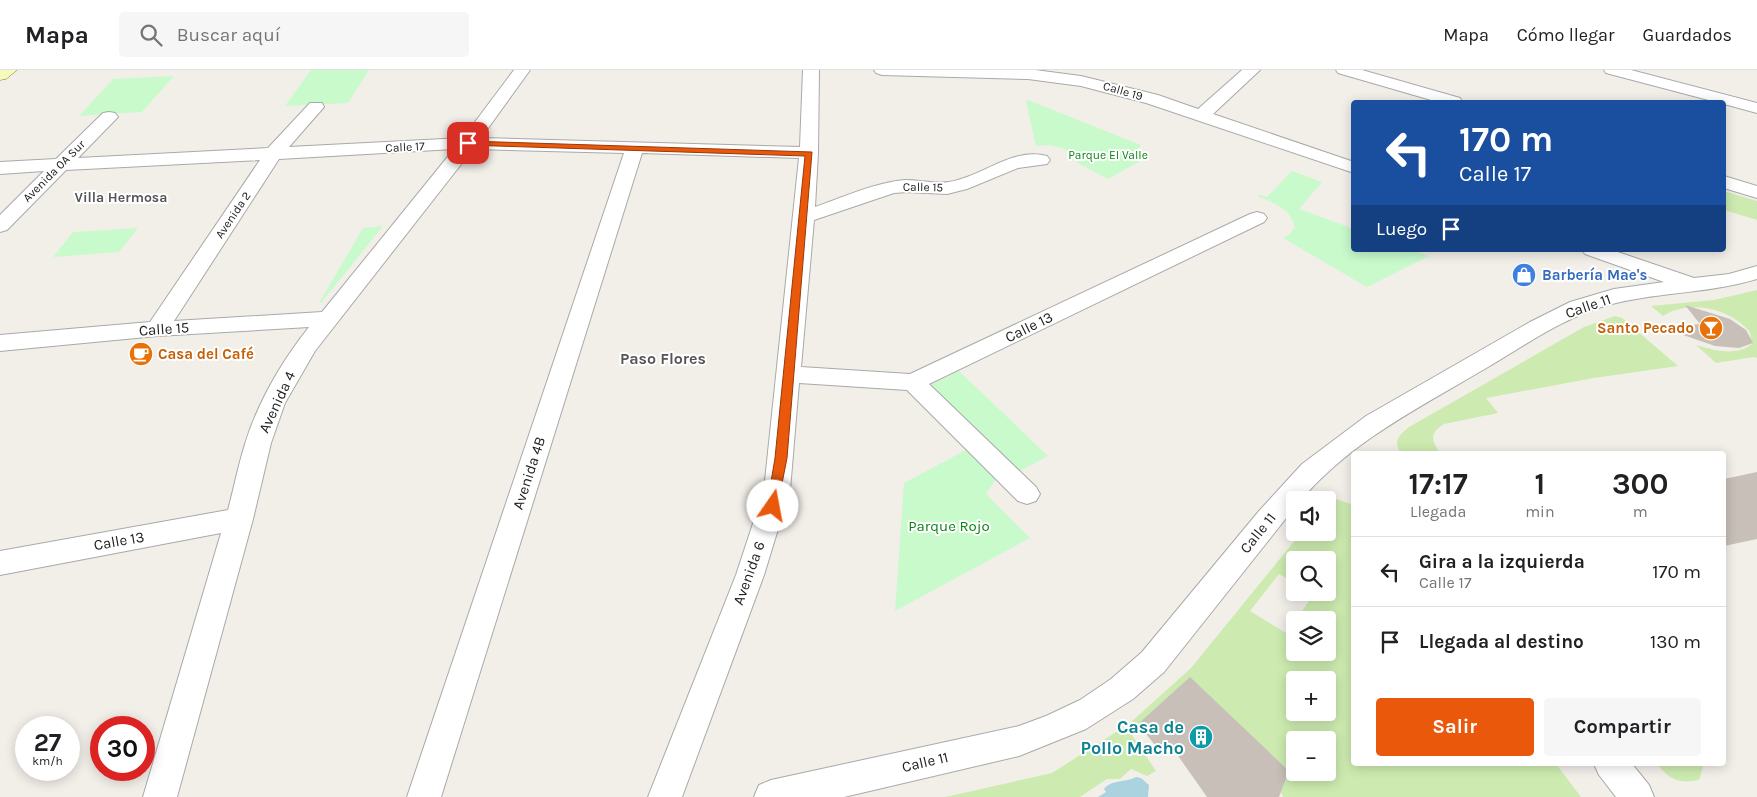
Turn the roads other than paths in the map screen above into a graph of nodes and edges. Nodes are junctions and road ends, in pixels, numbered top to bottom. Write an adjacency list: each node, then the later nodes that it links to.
1 (8, 70): 9 (main road)
2 (522, 70): 15 (street, Avenida 4)
3 (811, 70): 17 (street, Avenida 6)
4 (882, 70): 8 (street, Calle 19)
5 (1252, 70): 14 (street)
6 (1344, 70): 10 (street)
7 (1612, 70): 12 (street)
8 (985, 71): 14 (street, Calle 19)
9 (0, 75)
10 (1447, 100)
11 (316, 107): 18 (street, Avenida 2)
12 (1757, 108)
13 (109, 116): 20 (street, Avenida 0A Sur)
14 (1201, 116): 21 (street, Calle 19)
15 (468, 143): 16 (street, Calle 17); 18 (street, Calle 17); 31 (street, Avenida 4)
16 (634, 149): 17 (street, Calle 17); 42 (street, Avenida 4B)
17 (809, 153): 25 (street, Avenida 6)
18 (273, 154): 20 (street, Calle 17); 32 (street, Avenida 2)
19 (1041, 160): 25 (street, Calle 15)
20 (61, 165): 22 (street, Calle 17); 27 (street, Avenida 0A Sur)
21 (1351, 167)
22 (0, 168)
23 (1726, 183): 24 (street)
24 (1757, 192)
25 (804, 217): 34 (street, Avenida 6)
26 (1257, 218): 35 (street, Calle 13)
27 (0, 226)
28 (1598, 252): 30 (street)
29 (1757, 272): 30 (street, Calle 11)
30 (1694, 285): 36 (street, Calle 11)
31 (328, 319): 32 (street, Calle 15); 38 (street, Avenida 4)
32 (157, 329): 33 (street, Calle 15)
33 (0, 342)
34 (789, 374): 35 (street, Calle 13); 43 (street, Avenida 6)
35 (913, 382): 37 (street)
36 (1358, 447): 44 (street, Calle 11)
37 (1027, 494)
38 (239, 519): 39 (street, Calle 13); 41 (street, Avenida 4)
39 (0, 563)
40 (1613, 766): 45 (street)
41 (160, 797)
42 (424, 797)
43 (665, 797)
44 (771, 797)
45 (1638, 797)

